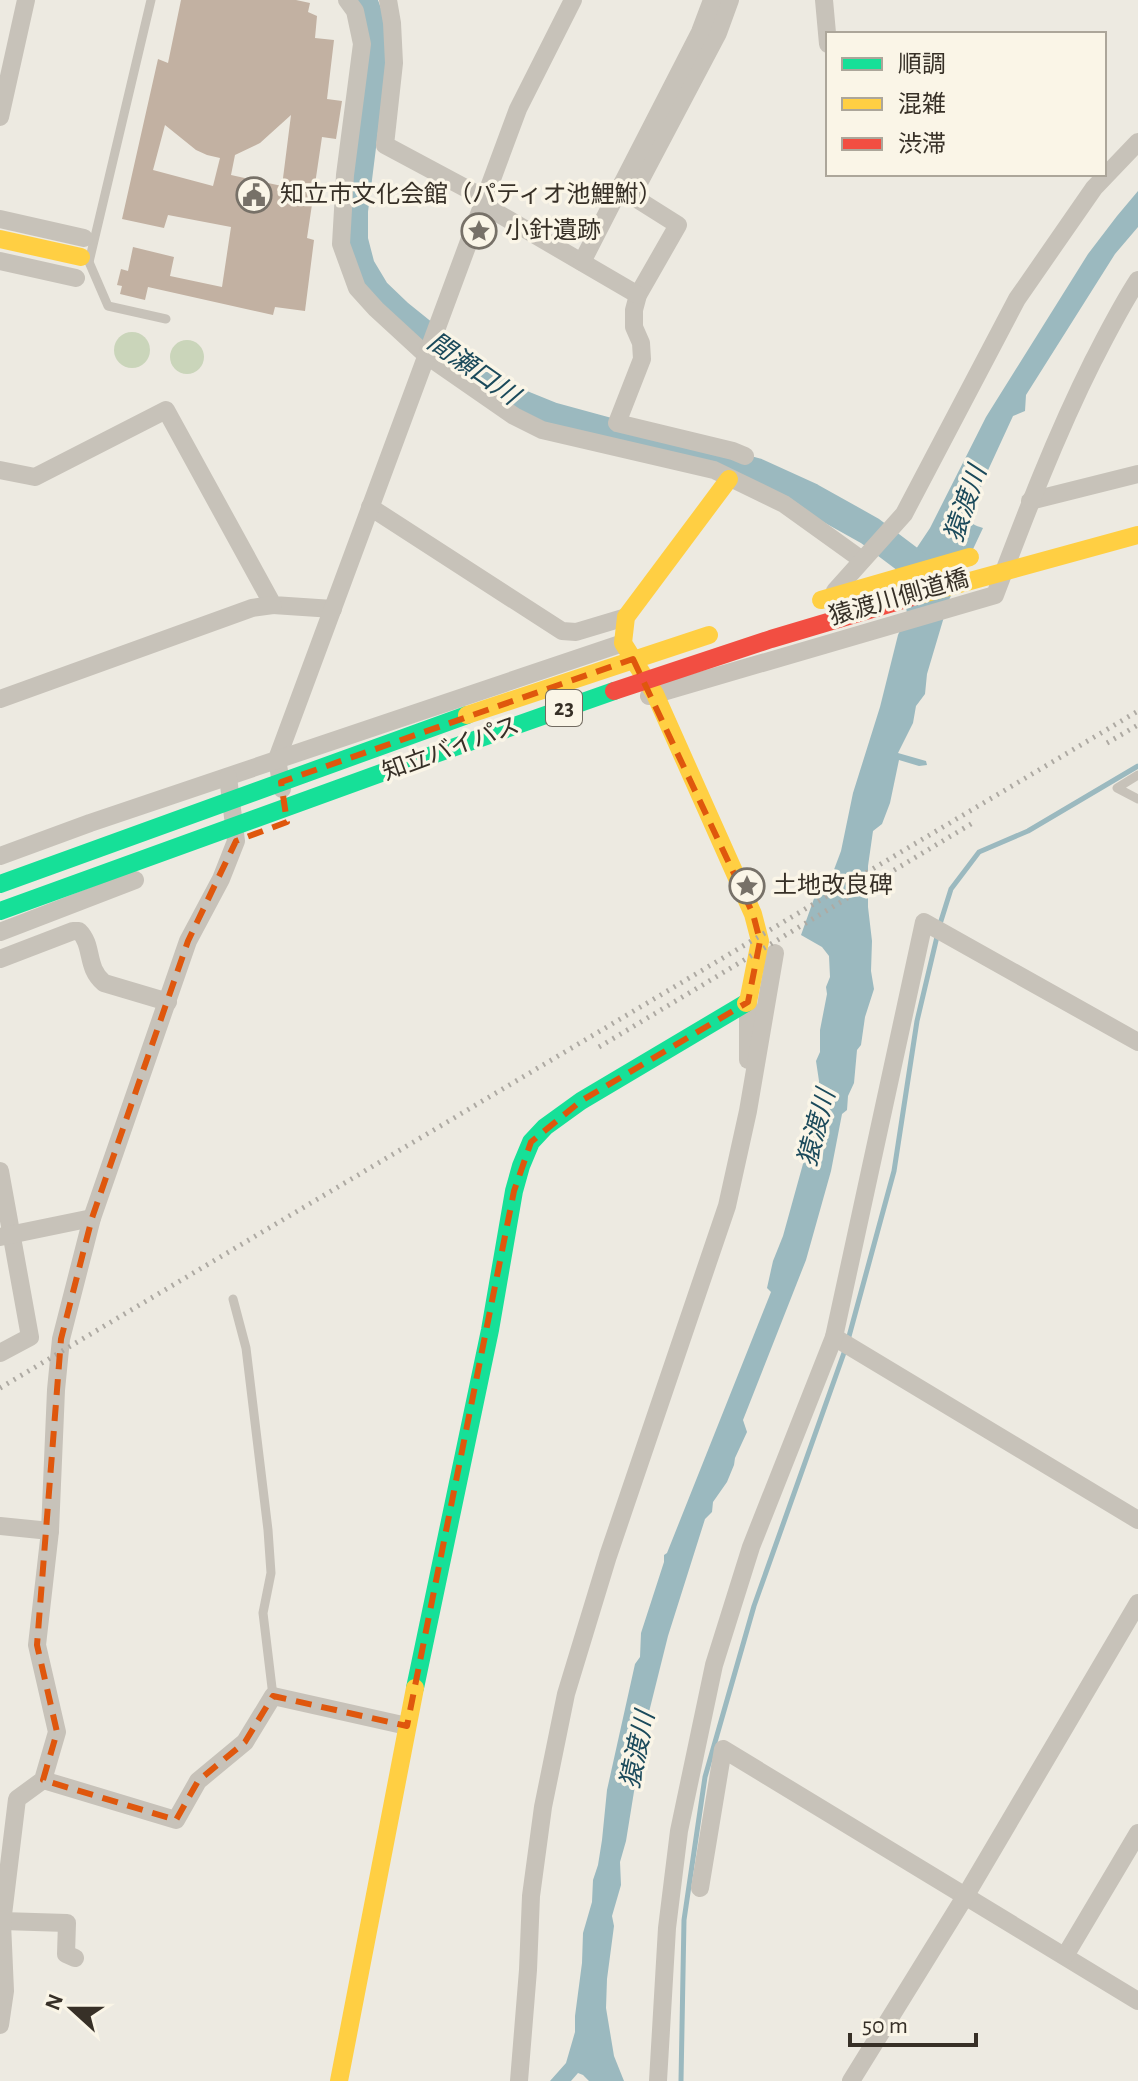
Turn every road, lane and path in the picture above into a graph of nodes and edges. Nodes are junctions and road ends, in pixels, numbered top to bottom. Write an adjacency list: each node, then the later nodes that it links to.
1 (26, 0): 10 (street)
2 (151, 0): 18 (lane)
3 (347, 0): 25 (street)
4 (388, 0): 14 (street)
5 (573, 0): 14 (street)
6 (712, 0): 20 (street)
7 (730, 0): 23 (street)
8 (824, 0): 9 (street)
9 (827, 32)
10 (0, 117)
11 (1138, 142): 12 (street)
12 (1106, 175)
13 (1105, 176): 34 (street)
14 (483, 201): 20 (street); 25 (street)
15 (0, 219): 16 (street)
16 (84, 238)
17 (0, 239): 18 (main road)
18 (85, 259): 24 (lane)
19 (0, 261): 21 (street)
20 (582, 262): 23 (street)
21 (76, 278)
22 (1138, 280): 30 (street)
23 (638, 295): 26 (street)
24 (166, 319)
25 (426, 354): 29 (street); 31 (street)
26 (745, 456)
27 (0, 470): 35 (street)
28 (1138, 474): 30 (street)
29 (729, 479): 34 (street); 38 (main road)
30 (1030, 501): 41 (street, 猿渡川側道橋)
31 (370, 507): 37 (street); 38 (street)
32 (1138, 535): 52 (main road, 知立バイパス / 23, bridge)
33 (1035, 539): 36 (main road, bridge)
34 (862, 560): 41 (street)
35 (273, 605): 37 (street); 43 (street)
36 (805, 605)
37 (333, 609): 44 (street)
38 (626, 617): 40 (main road)
39 (730, 628): 51 (main road, 知立バイパス / 23, bridge)
40 (623, 643): 42 (main road); 44 (street)
41 (817, 647): 42 (street, 猿渡川側道橋)
42 (655, 694): 48 (street, 猿渡川側道橋); 57 (main road)
43 (0, 699)
44 (277, 759): 46 (street); 48 (street)
45 (1138, 775): 47 (lane)
46 (228, 777): 49 (street); 50 (street)
47 (1138, 799)
48 (287, 822): 49 (street, 猿渡川側道橋)
49 (236, 841): 53 (street, 猿渡川側道橋); 56 (street)
50 (0, 856)
51 (0, 884)
52 (0, 911)
53 (0, 932)
54 (775, 953): 59 (street)
55 (0, 959): 56 (street)
56 (168, 1002): 61 (street)
57 (748, 1002): 59 (street); 72 (main road)
58 (1138, 1042): 64 (street)
59 (748, 1111): 83 (street)
60 (0, 1171): 62 (street)
61 (92, 1218): 62 (street); 68 (street)
62 (6, 1236): 65 (street)
63 (233, 1299): 71 (lane)
64 (834, 1337): 66 (street); 84 (street)
65 (0, 1353)
66 (1138, 1520)
67 (0, 1526): 68 (street)
68 (50, 1531): 73 (street)
69 (1138, 1603): 70 (street)
70 (1132, 1627): 76 (street)
71 (273, 1696): 72 (street); 73 (street)
72 (407, 1726): 82 (main road)
73 (43, 1780): 77 (street)
74 (1138, 1833): 78 (street)
75 (700, 1888): 76 (street)
76 (966, 1895): 78 (street); 85 (street)
77 (2, 1921): 79 (street); 81 (street)
78 (1065, 1956): 80 (street)
79 (75, 1958)
80 (1138, 2001)
81 (0, 2025)
82 (339, 2081)
83 (519, 2081)
84 (658, 2081)
85 (851, 2081)

